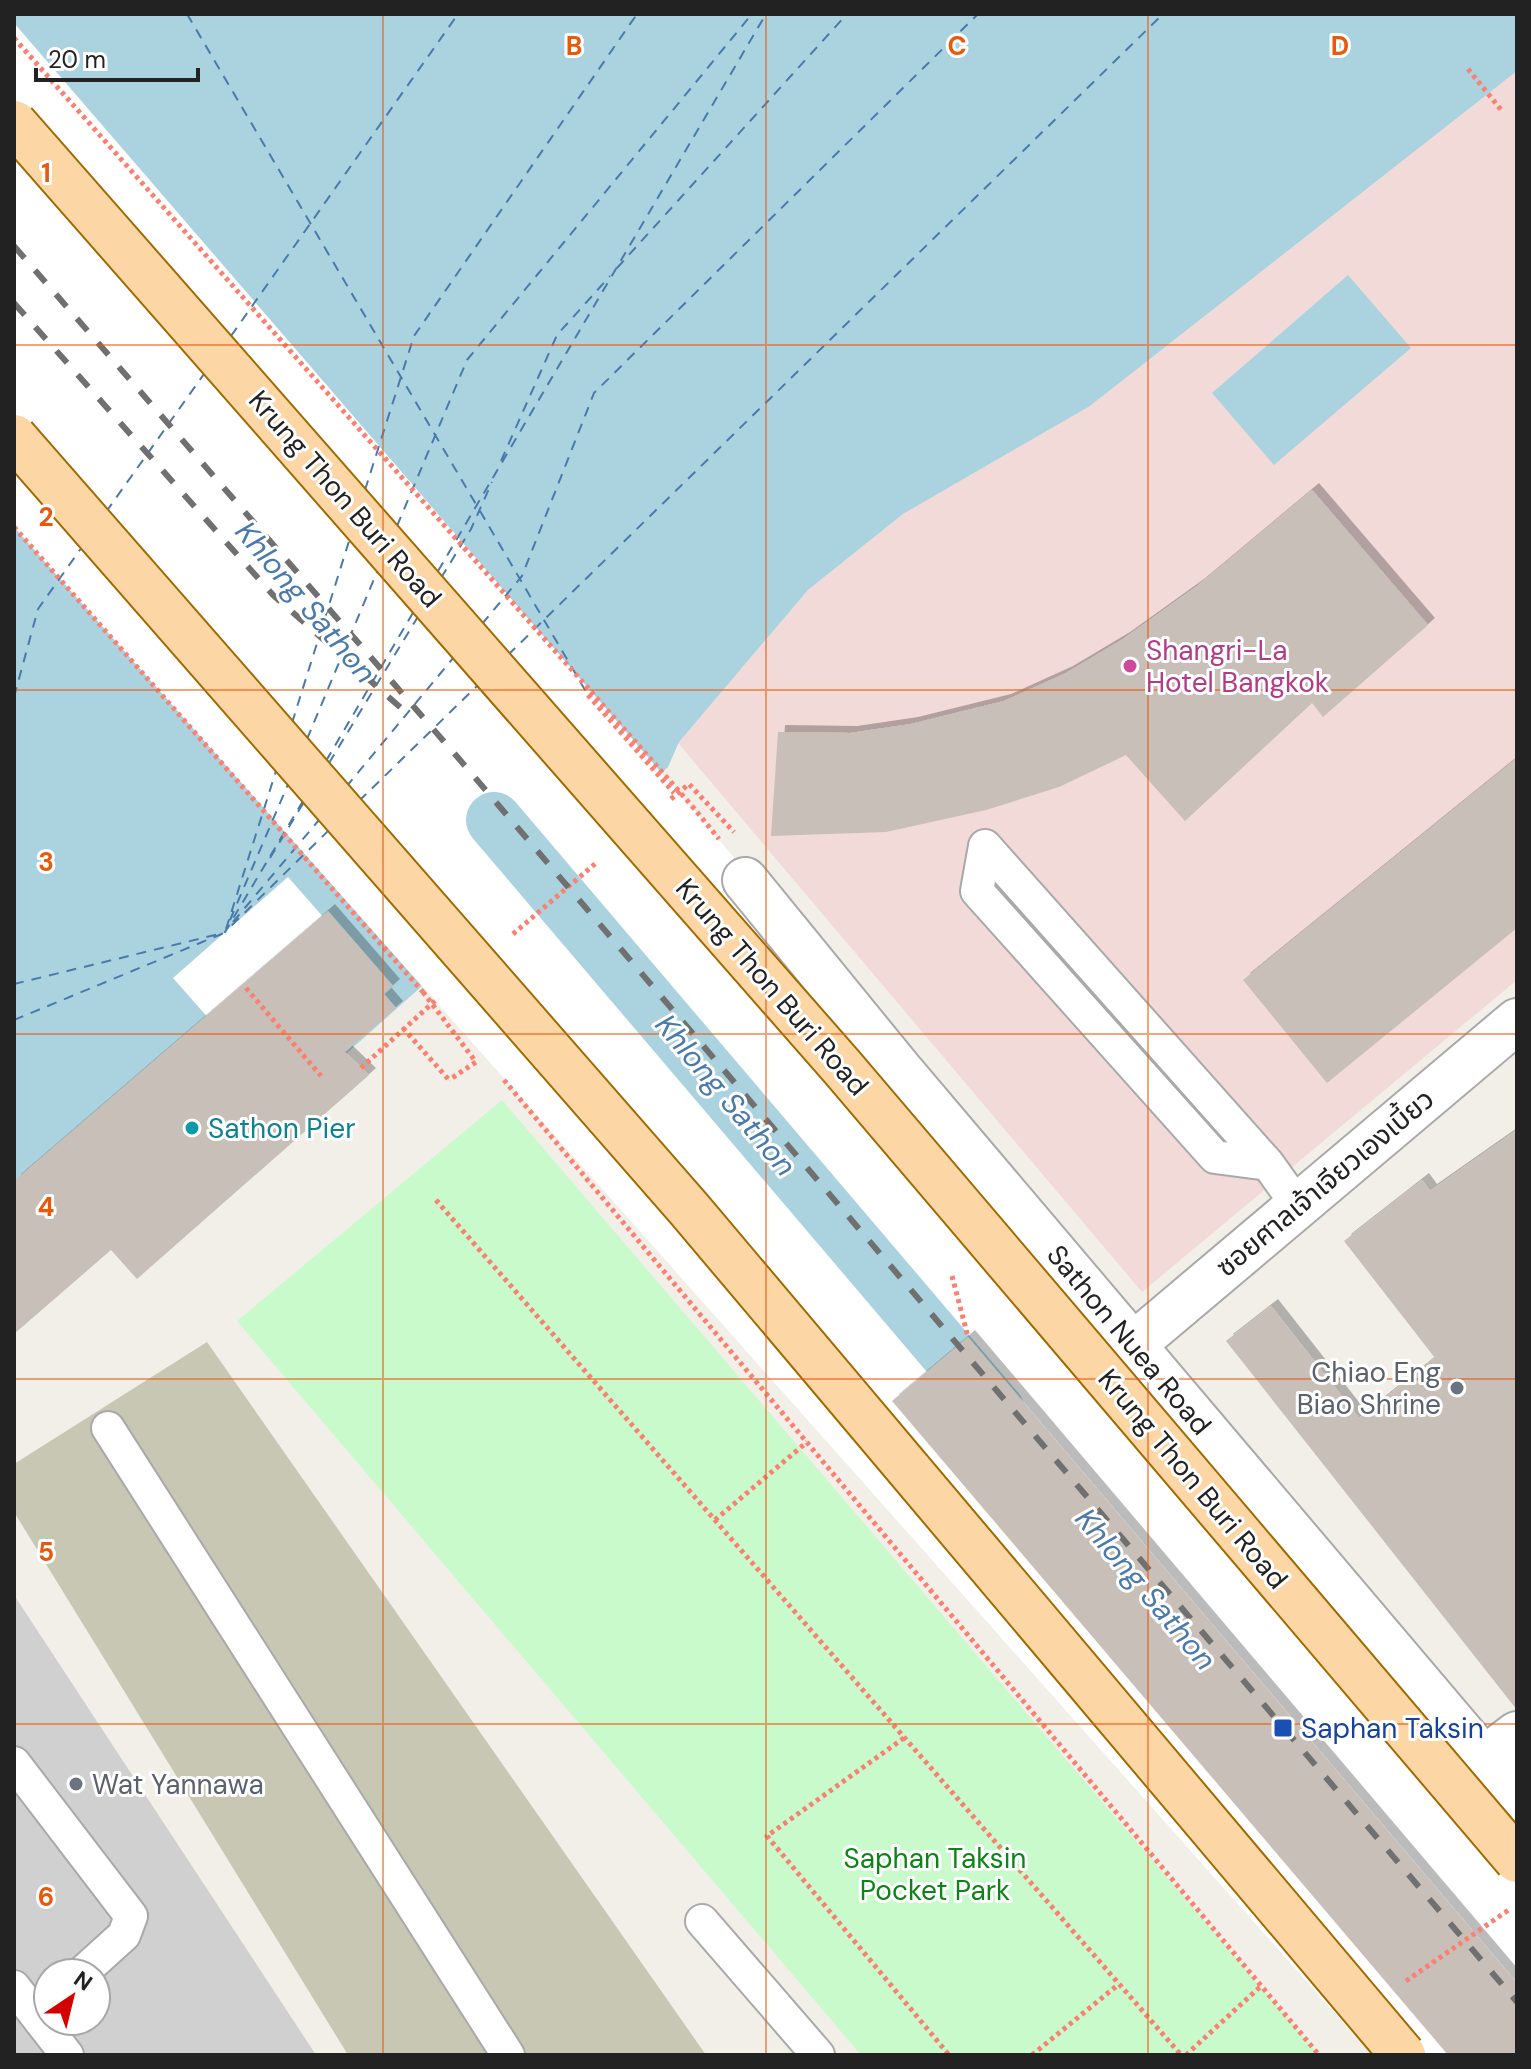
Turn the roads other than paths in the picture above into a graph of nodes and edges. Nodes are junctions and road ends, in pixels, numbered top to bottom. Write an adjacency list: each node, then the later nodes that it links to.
1 (14, 123): 12 (main road, Krung Thon Buri Road, bridge)
2 (14, 437): 21 (main road, bridge)
3 (745, 880): 7 (street, Sathon Nuea Road)
4 (1512, 1035): 6 (street, ซอยศาลเจ้าเจียวเองเบี้ยว)
5 (1268, 1164): 5 (lane); 6 (lane)
6 (1298, 1206): 7 (street, ซอยศาลเจ้าเจียวเองเบี้ยว)
7 (1133, 1345): 9 (street, Sathon Nuea Road)
8 (108, 1428): 19 (lane)
9 (1501, 1746): 11 (street, Sathon Nuea Road)
10 (14, 1763): 14 (lane)
11 (1517, 1798)
12 (1517, 1860)
13 (702, 1921): 20 (lane)
14 (100, 1957)
15 (14, 1987): 16 (lane)
16 (32, 2001)
17 (57, 2037): 18 (lane)
18 (67, 2055)
19 (508, 2055)
20 (818, 2055)
21 (1403, 2055)

